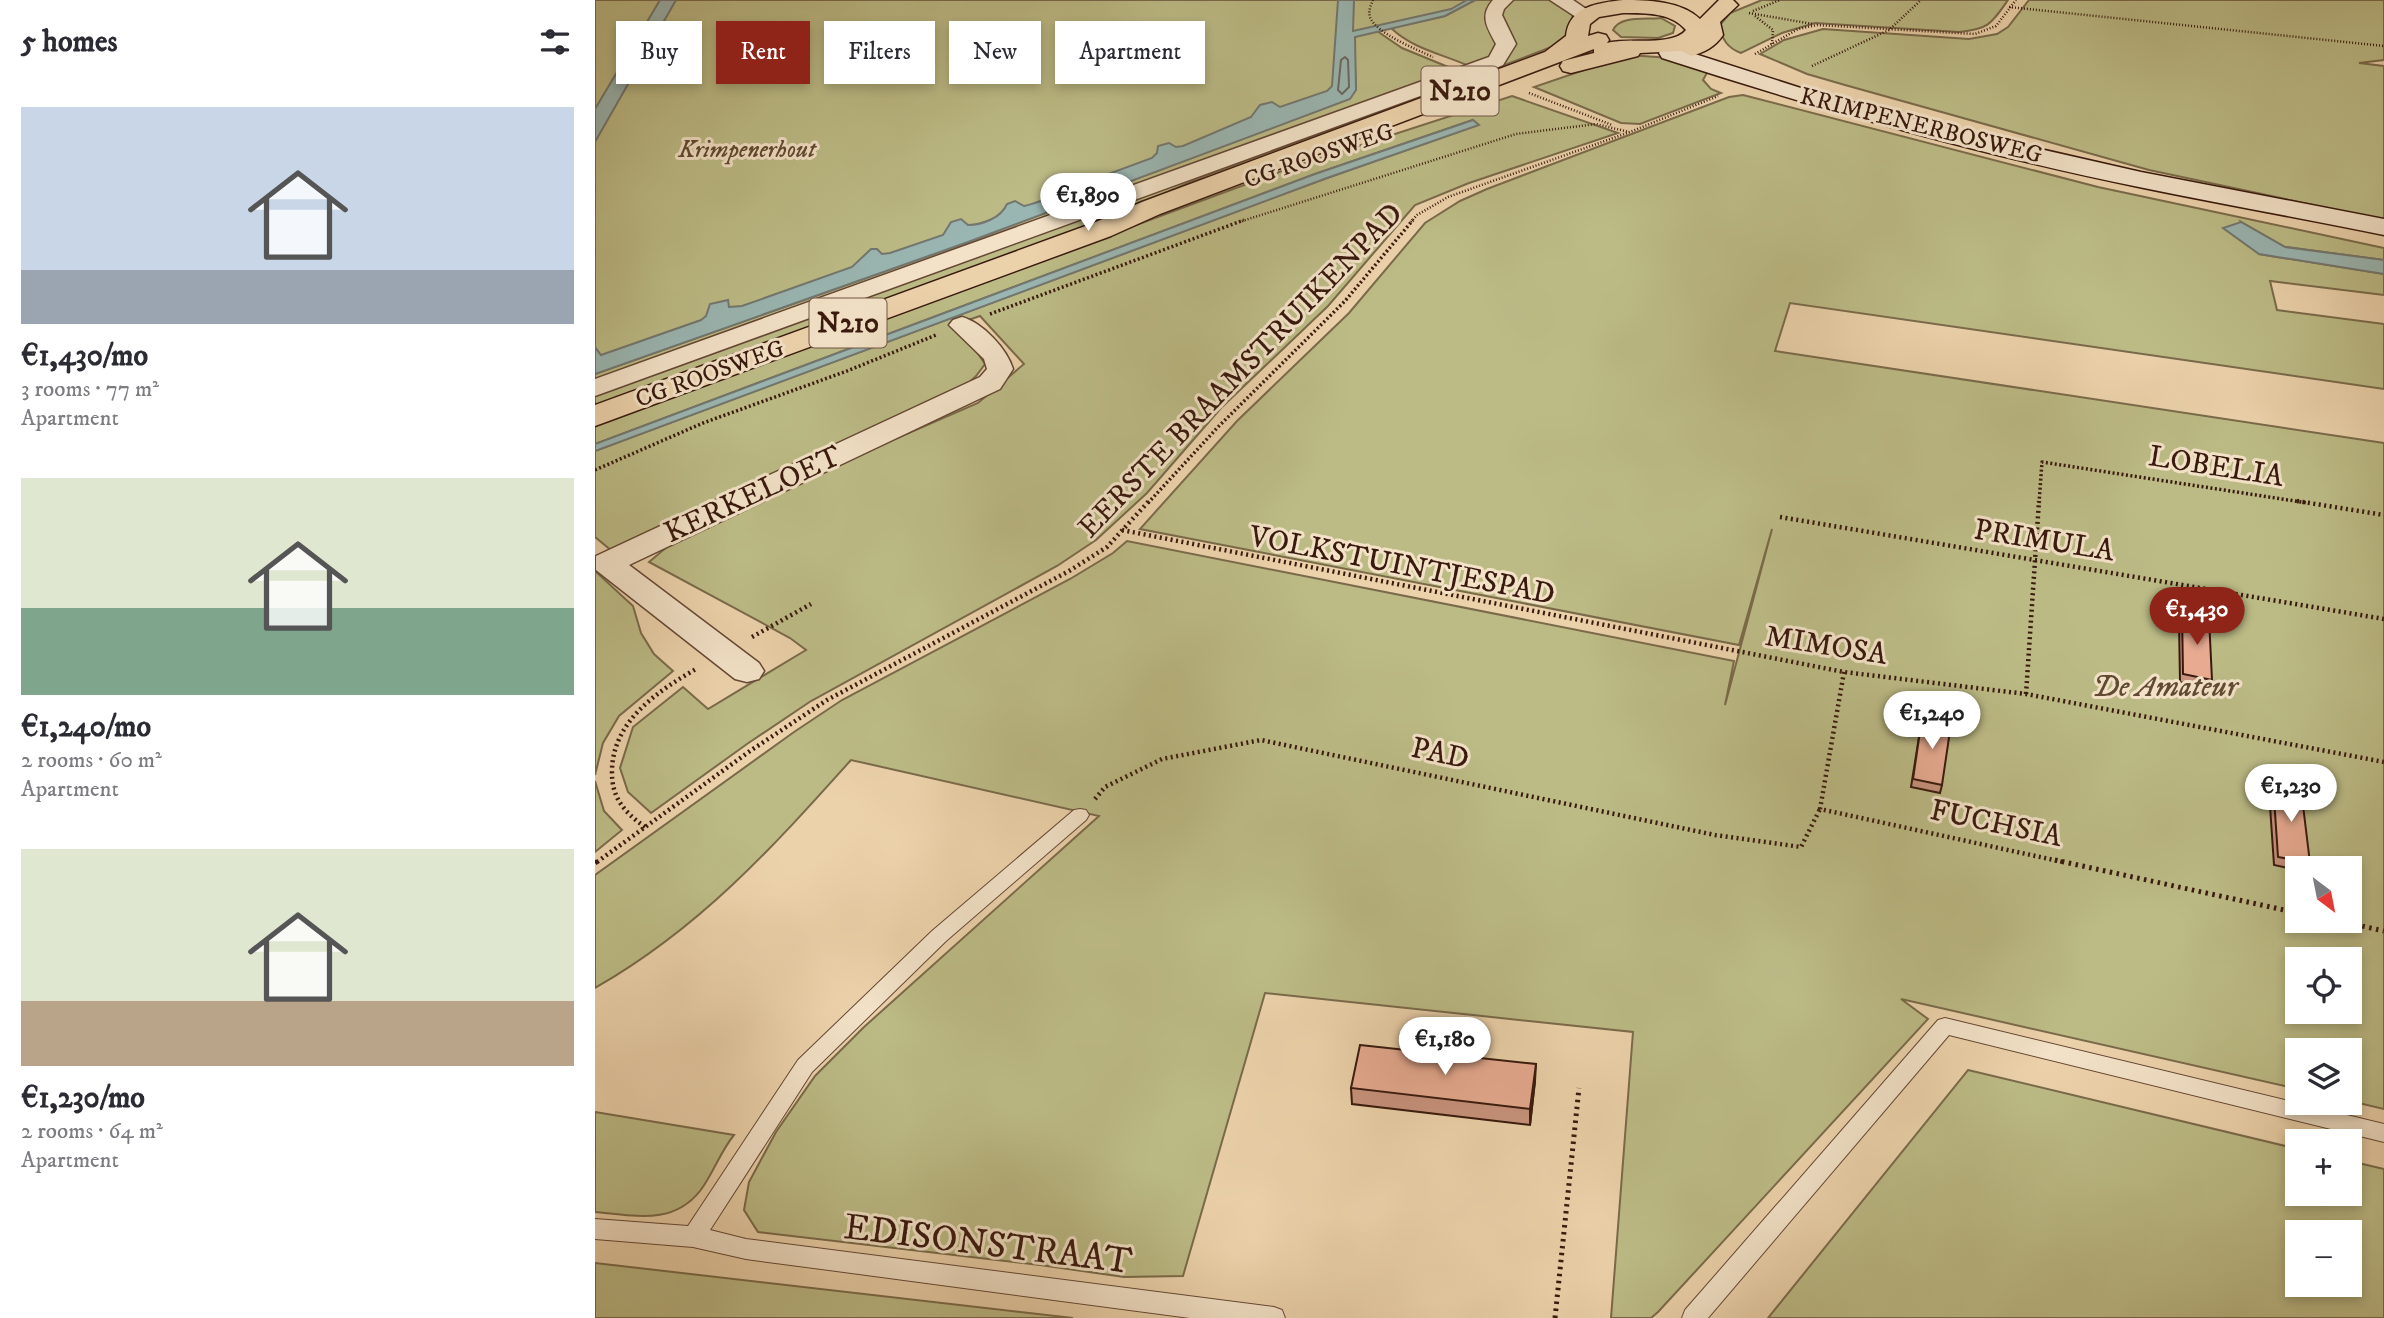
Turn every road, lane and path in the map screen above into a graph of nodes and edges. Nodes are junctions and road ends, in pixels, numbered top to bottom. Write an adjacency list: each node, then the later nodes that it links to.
1 (1373, 0): 17 (path)
2 (1504, 0): 25 (street)
3 (1559, 0): 12 (street)
4 (1780, 0): 8 (path)
5 (1921, 0): 13 (path)
6 (2016, 0): 9 (path)
7 (1656, 5): 10 (main road, N210); 12 (main road, N210)
8 (1738, 6): 10 (main road); 11 (path); 11 (path); 14 (main road)
9 (2009, 7): 13 (path); 15 (path)
10 (1685, 9): 14 (main road)
11 (1817, 25): 13 (path)
12 (1600, 27): 14 (main road, N210); 16 (main road, CG ROOSWEG / N210); 16 (main road, CG ROOSWEG / N210)
13 (1889, 30): 18 (path)
14 (1694, 40): 22 (main road, KRIMPENERBOSWEG); 22 (main road, KRIMPENERBOSWEG)
15 (2384, 46)
16 (1566, 59): 26 (main road, CG ROOSWEG / N210)
17 (1441, 60)
18 (1812, 66)
19 (1729, 91): 21 (path, EERSTE BRAAMSTRUIKENPAD)
20 (1526, 92): 21 (path)
21 (1630, 132): 24 (path); 30 (path, EERSTE BRAAMSTRUIKENPAD)
22 (2177, 185): 23 (main road, KRIMPENERBOSWEG)
23 (2384, 227)
24 (962, 325): 27 (path); 31 (street, KERKELOET)
25 (595, 388)
26 (595, 416)
27 (595, 470)
28 (2384, 515): 32 (path, LOBELIA)
29 (1780, 517): 32 (path, PRIMULA)
30 (1122, 530): 35 (path, VOLKSTUINTJESPAD); 43 (path, EERSTE BRAAMSTRUIKENPAD)
31 (601, 557): 36 (street, KERKELOET)
32 (2036, 562): 34 (path, PRIMULA); 39 (path)
33 (811, 604): 36 (path)
34 (2384, 619)
35 (1674, 640): 38 (path, MIMOSA)
36 (723, 654): 37 (street, KERKELOET); 43 (path)
37 (747, 671)
38 (1844, 672): 39 (path, MIMOSA); 41 (path)
39 (2027, 694): 40 (path, MIMOSA)
40 (2384, 762)
41 (1820, 809): 42 (path, PAD); 45 (path, FUCHSIA)
42 (1080, 815): 51 (lane)
43 (645, 827): 44 (path, EERSTE BRAAMSTRUIKENPAD)
44 (595, 863)
45 (2285, 910)
46 (2363, 926): 47 (path)
47 (2384, 931)
48 (1579, 1087): 53 (path)
49 (2384, 1133): 54 (lane)
50 (595, 1229): 51 (lane, EDISONSTRAAT)
51 (693, 1237): 52 (lane, EDISONSTRAAT)
52 (1274, 1318)
53 (1555, 1318)
54 (1693, 1318)

